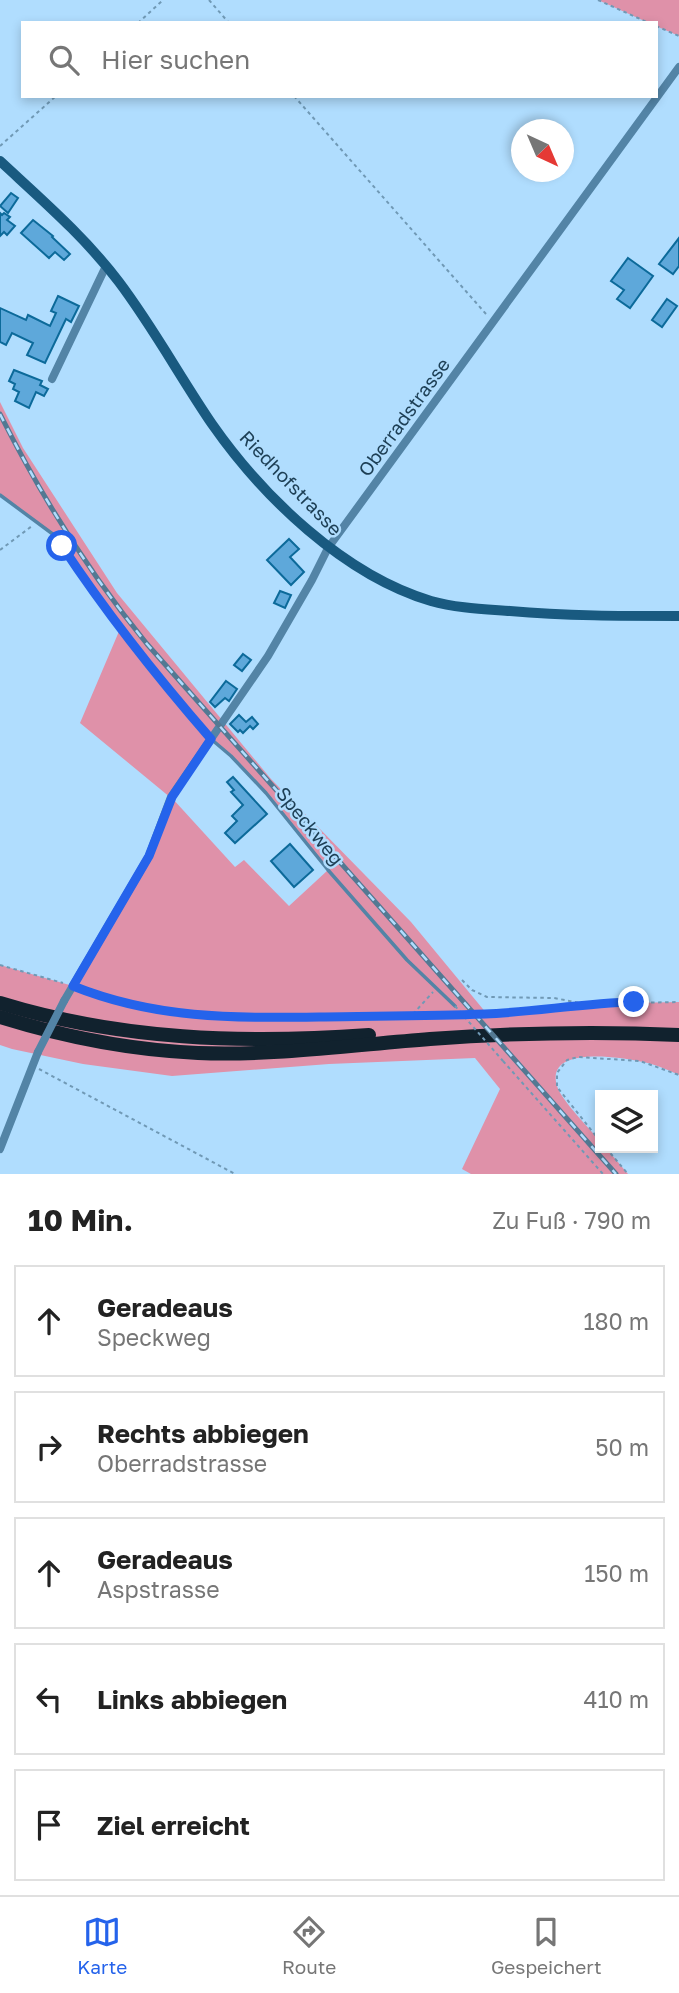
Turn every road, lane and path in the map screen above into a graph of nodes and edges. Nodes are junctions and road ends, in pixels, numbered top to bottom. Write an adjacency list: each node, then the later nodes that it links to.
1 (163, 0): 6 (path)
2 (209, 0): 7 (path)
3 (598, 0): 5 (path)
4 (610, 0): 5 (path)
5 (605, 4): 8 (path)
6 (140, 21)
7 (227, 21)
8 (644, 21)
9 (658, 27): 10 (path)
10 (679, 36)
11 (679, 67): 12 (street, Oberradstrasse)
12 (658, 96)
13 (54, 98): 16 (path)
14 (296, 98): 19 (path)
15 (657, 98): 19 (street, Oberradstrasse)
16 (0, 146)
17 (0, 161): 18 (street, Riedhofstrasse)
18 (106, 266): 20 (street); 23 (street, Riedhofstrasse)
19 (494, 322): 23 (street, Oberradstrasse)
20 (52, 379)
21 (0, 495): 22 (lane, Speckweg)
22 (39, 522): 24 (path); 26 (lane, Speckweg)
23 (328, 548): 25 (street, Riedhofstrasse); 26 (street, Oberradstrasse)
24 (0, 550)
25 (679, 616)
26 (211, 739): 29 (street, Oberradstrasse); 34 (lane, Speckweg)
27 (0, 965): 29 (path)
28 (462, 980): 33 (path)
29 (73, 986): 35 (path); 38 (street, Oberradstrasse, bridge)
30 (430, 995): 35 (path)
31 (679, 1002): 33 (path)
32 (0, 1003): 37 (highway)
33 (582, 1004): 35 (path)
34 (455, 1006): 44 (path, bridge)
35 (412, 1015)
36 (0, 1019): 37 (highway)
37 (679, 1032)
38 (32, 1066): 41 (street, Oberradstrasse); 43 (path)
39 (679, 1074): 40 (path)
40 (595, 1135)
41 (0, 1149)
42 (610, 1153): 45 (path)
43 (235, 1174)
44 (603, 1174)
45 (628, 1174)

